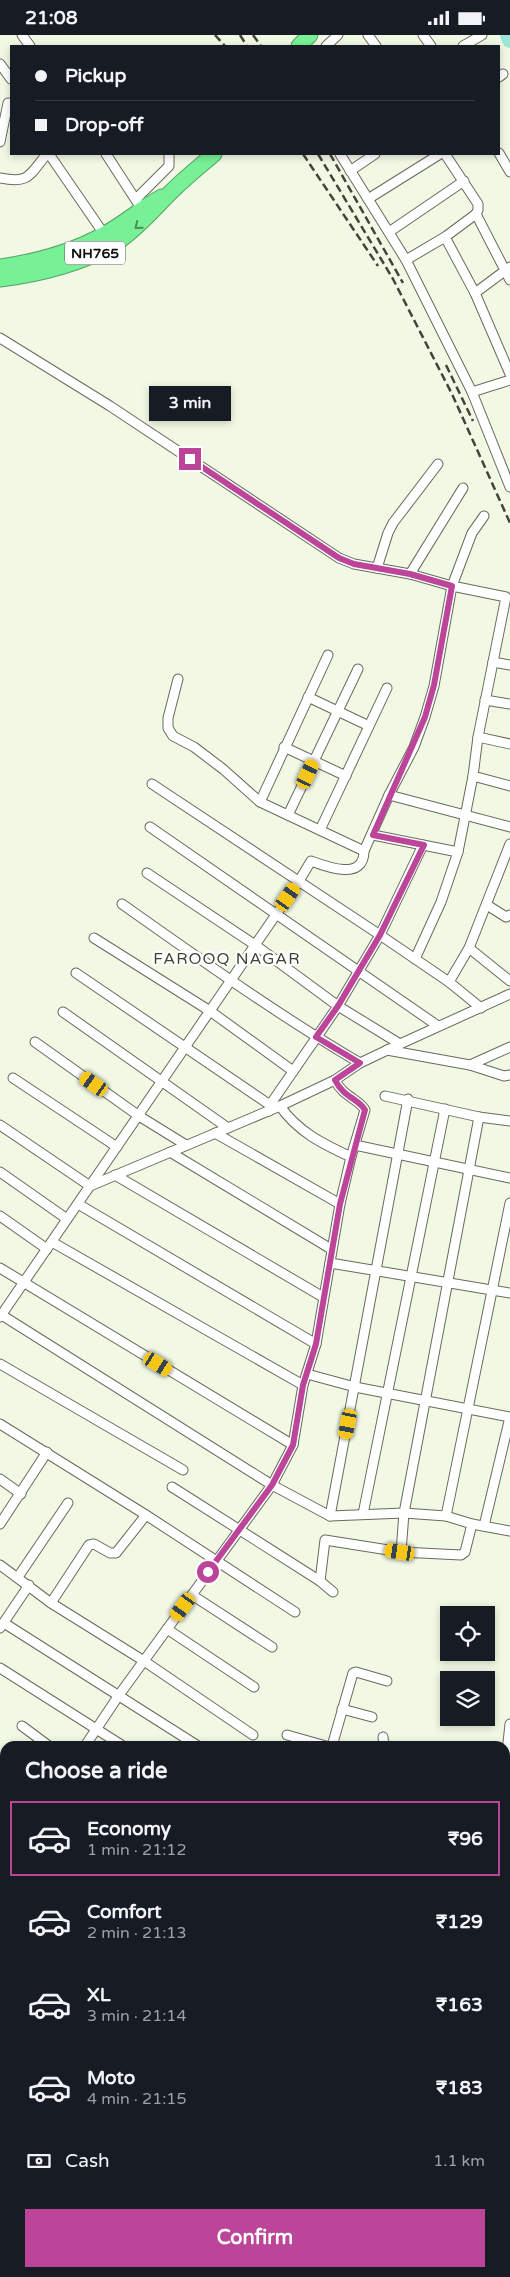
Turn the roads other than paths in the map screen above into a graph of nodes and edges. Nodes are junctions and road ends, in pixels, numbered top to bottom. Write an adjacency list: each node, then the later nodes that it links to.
1 (338, 35): 3 (street)
2 (482, 35): 4 (street)
3 (327, 45)
4 (465, 45)
5 (0, 64): 6 (street)
6 (10, 78)
7 (8, 103): 8 (street)
8 (0, 142)
9 (47, 155): 21 (street)
10 (49, 155): 28 (street)
11 (107, 155): 25 (street)
12 (169, 155): 25 (street)
13 (213, 155): 23 (highway, NH765)
14 (341, 155): 19 (street)
15 (374, 155): 19 (street)
16 (438, 155): 24 (street)
17 (446, 155): 22 (street)
18 (500, 155): 20 (street)
19 (350, 171): 24 (street)
20 (510, 173)
21 (0, 178)
22 (464, 181): 26 (street); 27 (street)
23 (172, 191): 25 (highway, NH765); 31 (highway, NH765, one-way to 31)
24 (368, 199): 27 (street)
25 (138, 203): 28 (highway, NH765)
26 (476, 214): 29 (street); 33 (street)
27 (389, 232): 30 (street)
28 (104, 234): 31 (highway, NH765)
29 (445, 237): 30 (street); 36 (street)
30 (406, 260): 40 (street)
31 (46, 263): 32 (highway, NH765); 34 (highway, NH765)
32 (0, 267)
33 (507, 269): 35 (street); 36 (street)
34 (0, 279)
35 (510, 280)
36 (474, 293): 38 (street)
37 (1, 340): 45 (street)
38 (510, 374)
39 (510, 380): 40 (street)
40 (472, 392): 42 (street)
41 (438, 464): 45 (street)
42 (510, 487)
43 (463, 488): 46 (street)
44 (484, 516): 47 (street)
45 (377, 568): 46 (street)
46 (410, 574): 47 (street)
47 (452, 586): 48 (street); 68 (street)
48 (508, 598): 50 (street)
49 (328, 655): 55 (street)
50 (493, 662): 51 (street); 56 (street)
51 (510, 665)
52 (358, 669): 58 (street)
53 (178, 679): 69 (street)
54 (387, 688): 59 (street)
55 (308, 697): 58 (street); 62 (street)
56 (486, 700): 57 (street); 60 (street)
57 (510, 704)
58 (337, 711): 59 (street); 63 (street)
59 (369, 726): 64 (street)
60 (478, 737): 61 (street); 65 (street)
61 (510, 744)
62 (284, 747): 63 (street); 69 (street)
63 (314, 760): 64 (street); 70 (street)
64 (346, 775): 74 (street)
65 (473, 776): 67 (street); 71 (street)
66 (152, 784): 81 (street)
67 (510, 786)
68 (389, 795): 71 (street); 75 (street)
69 (260, 802): 70 (street)
70 (288, 815): 74 (street)
71 (466, 815): 73 (street); 79 (street)
72 (150, 827): 84 (street)
73 (510, 827)
74 (320, 830): 78 (street)
75 (373, 835): 77 (street); 78 (street)
76 (510, 844): 83 (street)
77 (424, 845): 79 (street); 86 (street)
78 (364, 851): 81 (street)
79 (458, 852): 90 (street)
80 (147, 873): 88 (street)
81 (299, 881): 84 (street); 86 (street)
82 (122, 904): 93 (street)
83 (487, 905): 85 (street); 89 (street)
84 (277, 914): 88 (street); 91 (street)
85 (510, 915)
86 (380, 935): 90 (street); 91 (street)
87 (94, 938): 99 (street)
88 (256, 945): 93 (street); 97 (street)
89 (469, 948): 94 (street); 95 (street)
90 (415, 959): 95 (street)
91 (358, 970): 97 (street); 101 (street)
92 (76, 973): 106 (street)
93 (231, 981): 99 (street); 102 (street)
94 (510, 981)
95 (449, 982): 98 (street)
96 (510, 994): 98 (street)
97 (338, 1006): 102 (street); 104 (street)
98 (481, 1008): 101 (street)
99 (210, 1011): 106 (street); 110 (street)
100 (63, 1012): 114 (street)
101 (438, 1026): 104 (street)
102 (316, 1037): 108 (street); 110 (street)
103 (35, 1042): 120 (street)
104 (400, 1044): 107 (street)
105 (510, 1047): 109 (street)
106 (184, 1049): 114 (street); 118 (street)
107 (387, 1050): 108 (street); 109 (street)
108 (360, 1063): 113 (street)
109 (470, 1065): 111 (street)
110 (293, 1071): 118 (street)
111 (510, 1075)
112 (13, 1078): 128 (street)
113 (335, 1080): 117 (street); 127 (street)
114 (161, 1082): 120 (street); 124 (street)
115 (385, 1095): 116 (street)
116 (408, 1099): 119 (street); 130 (street)
117 (280, 1106): 118 (street); 131 (street)
118 (269, 1108): 124 (street)
119 (445, 1109): 121 (street); 132 (street)
120 (138, 1115): 126 (street); 128 (street)
121 (479, 1117): 122 (street); 133 (street)
122 (510, 1121)
123 (0, 1125): 137 (street)
124 (228, 1128): 125 (street)
125 (215, 1133): 126 (street); 140 (street)
126 (186, 1145): 129 (street)
127 (355, 1145): 130 (street); 131 (street)
128 (117, 1147): 137 (street)
129 (170, 1152): 135 (street); 144 (street)
130 (396, 1155): 132 (street); 147 (street)
131 (351, 1157): 140 (street)
132 (433, 1163): 133 (street); 148 (street)
133 (470, 1169): 136 (street); 150 (street)
134 (0, 1172): 142 (street)
135 (115, 1175): 137 (street); 153 (street)
136 (510, 1178)
137 (90, 1185): 139 (street)
138 (510, 1203): 151 (street)
139 (78, 1204): 142 (street); 155 (street)
140 (340, 1204): 144 (street)
141 (0, 1216): 143 (street)
142 (67, 1219): 143 (street)
143 (49, 1245): 149 (street); 158 (street)
144 (331, 1249): 145 (street)
145 (330, 1263): 147 (street); 153 (street)
146 (0, 1267): 149 (street)
147 (376, 1270): 148 (street); 159 (street)
148 (411, 1276): 150 (street); 160 (street)
149 (23, 1283): 154 (street); 165 (street)
150 (448, 1283): 151 (street); 161 (street)
151 (492, 1290): 152 (street); 162 (street)
152 (510, 1293)
153 (323, 1297): 155 (street)
154 (1, 1315): 169 (street)
155 (316, 1344): 157 (street)
156 (0, 1364): 167 (street)
157 (307, 1374): 158 (street); 159 (street)
158 (303, 1385): 165 (street)
159 (354, 1387): 160 (street); 176 (street)
160 (387, 1393): 161 (street); 174 (street)
161 (425, 1401): 162 (street); 173 (street)
162 (468, 1409): 163 (street); 177 (street)
163 (510, 1417): 180 (street)
164 (0, 1424): 166 (street)
165 (293, 1445): 169 (street)
166 (47, 1452): 171 (street); 175 (street)
167 (183, 1470)
168 (0, 1479): 171 (street)
169 (272, 1485): 176 (street); 181 (street)
170 (172, 1487): 181 (street)
171 (21, 1494): 178 (street)
172 (68, 1503): 186 (street)
173 (404, 1513): 174 (street); 177 (street); 183 (street)
174 (363, 1514): 176 (street)
175 (146, 1515): 184 (street); 191 (street)
176 (330, 1516)
177 (446, 1516): 179 (street)
178 (0, 1524)
179 (472, 1524): 180 (street); 183 (street)
180 (484, 1527): 182 (street)
181 (238, 1530): 184 (street); 187 (street)
182 (510, 1531)
183 (400, 1552): 187 (street)
184 (216, 1561): 190 (street); 192 (street)
185 (0, 1565): 186 (street)
186 (18, 1577): 188 (street)
187 (320, 1581): 189 (street)
188 (29, 1585): 191 (street); 193 (street)
189 (333, 1592)
190 (192, 1595): 194 (street); 195 (street)
191 (51, 1603): 196 (street)
192 (296, 1612)
193 (2, 1625): 200 (street)
194 (167, 1629): 196 (street); 199 (street)
195 (272, 1647)
196 (144, 1661): 200 (street); 206 (street)
197 (0, 1668): 205 (street)
198 (387, 1681): 201 (street)
199 (254, 1687)
200 (120, 1695): 205 (street); 211 (street)
201 (342, 1709): 202 (street); 213 (street)
202 (372, 1717)
203 (510, 1723): 214 (street)
204 (22, 1726): 208 (street)
205 (96, 1729): 209 (street); 210 (street)
206 (253, 1735)
207 (287, 1735): 212 (street)
208 (42, 1741)
209 (89, 1741)
210 (115, 1741)
211 (190, 1741)
212 (308, 1741)
213 (333, 1741)
214 (509, 1741)

